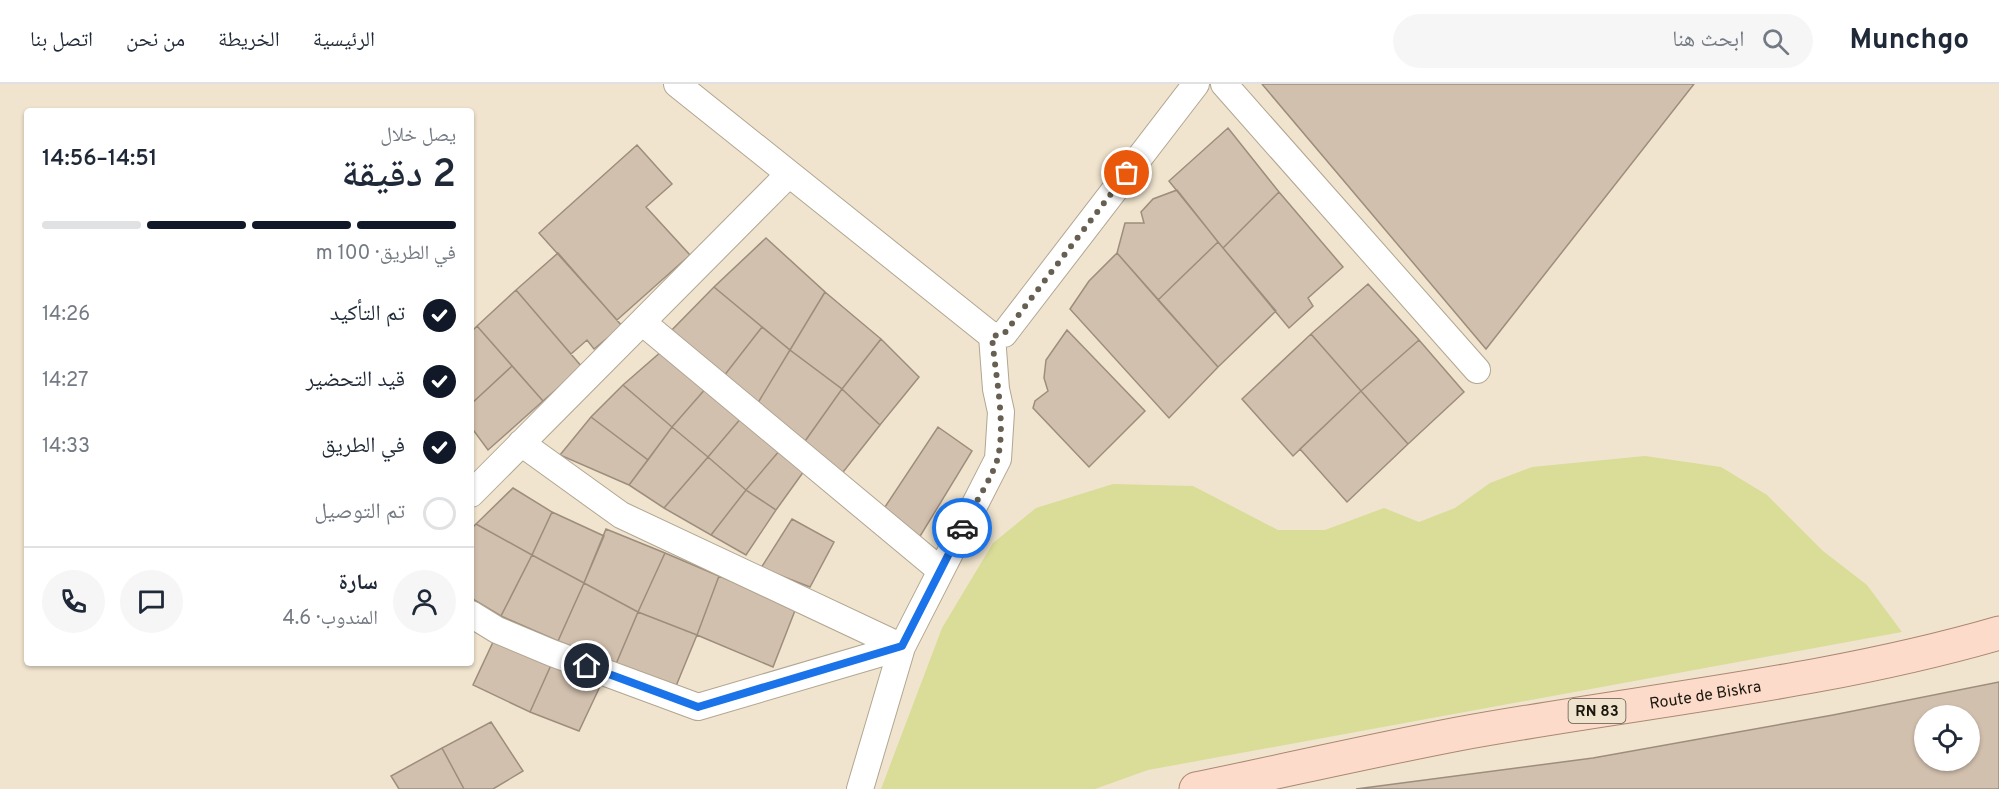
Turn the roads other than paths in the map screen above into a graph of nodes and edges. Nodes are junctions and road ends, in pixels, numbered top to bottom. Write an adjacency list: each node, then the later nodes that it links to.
1 (677, 84): 4 (street)
2 (1196, 84): 6 (street)
3 (1224, 84): 7 (street)
4 (789, 174): 5 (street); 6 (street)
5 (642, 322): 8 (street); 10 (street)
6 (992, 336): 10 (street)
7 (1477, 370)
8 (521, 443): 9 (street); 13 (street)
9 (474, 491)
10 (940, 570): 13 (street)
11 (474, 616): 13 (street)
12 (1999, 633): 15 (main road, Route de Biskra / RN 83)
13 (902, 646): 14 (street)
14 (860, 789)
15 (1196, 789)

